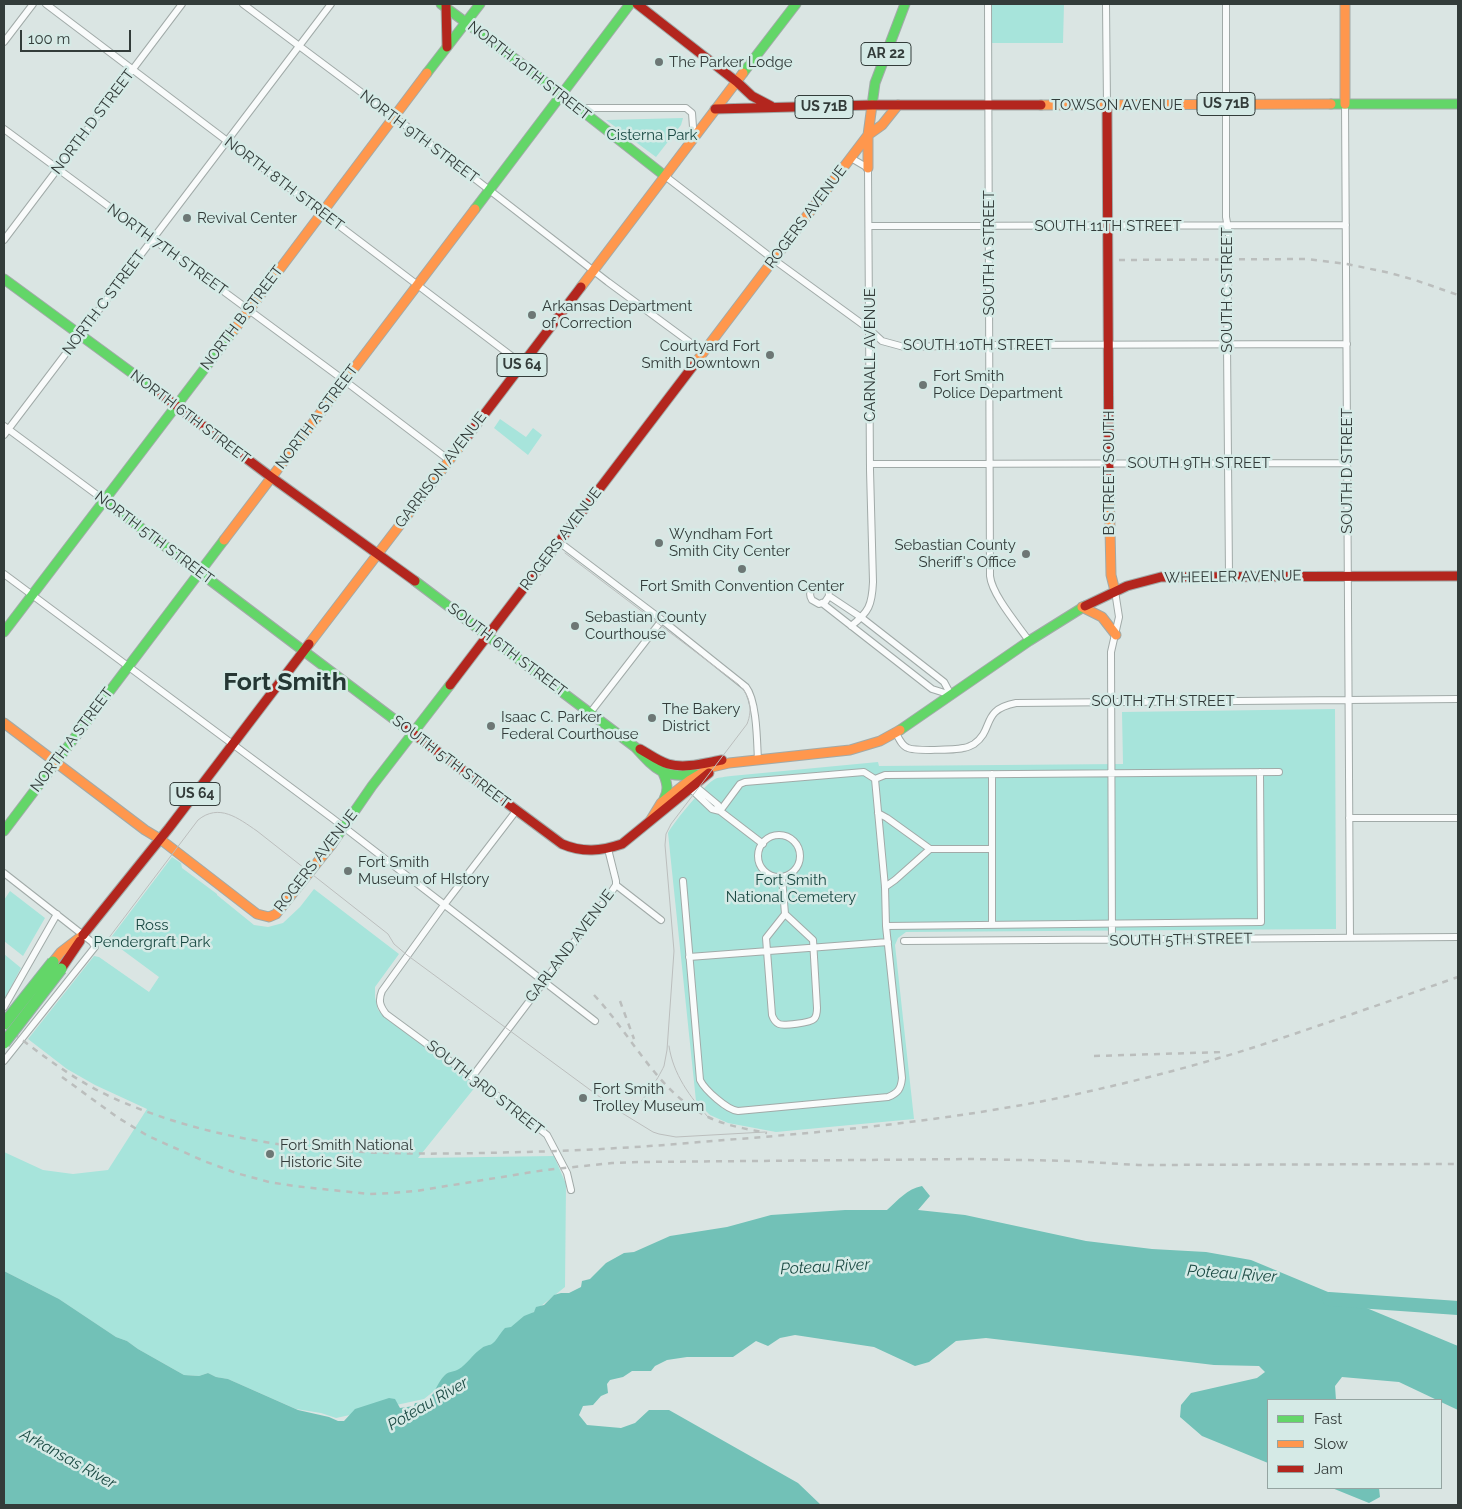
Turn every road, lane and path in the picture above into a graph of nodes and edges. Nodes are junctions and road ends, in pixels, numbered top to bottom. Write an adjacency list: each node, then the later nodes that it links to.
1 (33, 4): 17 (street)
2 (46, 4): 20 (street, NORTH 8TH STREET)
3 (182, 4): 20 (street, NORTH D STREET)
4 (243, 4): 18 (street, NORTH 9TH STREET)
5 (331, 4): 18 (street, NORTH C STREET)
6 (480, 4): 16 (main road, NORTH B STREET)
7 (630, 4): 22 (main road, NORTH A STREET)
8 (637, 4): 21 (main road, TOWSON AVENUE)
9 (796, 4): 21 (main road, GARRISON AVENUE)
10 (905, 4): 26 (main road, AR 22)
11 (988, 4): 28 (street, SOUTH A STREET)
12 (1106, 4): 29 (street, B STREET SOUTH)
13 (1226, 4): 23 (street, SOUTH C STREET)
14 (1345, 4): 24 (main road, SOUTH D STREET)
15 (444, 5): 16 (main road, NORTH 10TH STREET); 19 (main road)
16 (466, 22): 19 (main road, NORTH B STREET); 22 (main road, NORTH 10TH STREET)
17 (4, 42)
18 (299, 47): 33 (street, NORTH 9TH STREET); 36 (street, NORTH C STREET)
19 (447, 47): 33 (main road, NORTH B STREET)
20 (132, 70): 36 (street, NORTH 8TH STREET); 40 (street, NORTH D STREET)
21 (737, 82): 31 (main road, TOWSON AVENUE / US 71B); 32 (main road, GARRISON AVENUE / US 64)
22 (561, 95): 30 (main road, NORTH 10TH STREET); 42 (main road, NORTH A STREET)
23 (1226, 104): 24 (main road, TOWSON AVENUE / US 71B); 29 (main road, TOWSON AVENUE / US 71B); 48 (street, SOUTH C STREET)
24 (1345, 104): 25 (main road, TOWSON AVENUE / US 71B); 44 (street, SOUTH D STREET)
25 (1458, 104)
26 (872, 105): 27 (main road, TOWSON AVENUE / US 71B); 31 (main road, TOWSON AVENUE / US 71B); 35 (main road)
27 (898, 105): 28 (main road, TOWSON AVENUE / US 71B); 35 (main road)
28 (989, 105): 29 (main road, TOWSON AVENUE / US 71B); 46 (street, SOUTH A STREET)
29 (1107, 105): 47 (main road, B STREET SOUTH)
30 (578, 108): 37 (street); 41 (main road, NORTH 10TH STREET)
31 (777, 108): 32 (main road, TOWSON AVENUE / US 71B)
32 (716, 110): 37 (main road, GARRISON AVENUE / US 64)
33 (393, 117): 42 (street, NORTH 9TH STREET); 43 (main road, NORTH B STREET)
34 (4, 129): 40 (street, NORTH 7TH STREET)
35 (868, 135): 38 (main road); 39 (main road)
36 (227, 141): 43 (street, NORTH 8TH STREET); 50 (street, NORTH C STREET)
37 (691, 141): 41 (main road, GARRISON AVENUE / US 64)
38 (851, 158): 39 (street); 51 (main road, ROGERS AVENUE)
39 (868, 168): 45 (street, CARNALL AVENUE)
40 (57, 169): 49 (street, NORTH D STREET); 50 (street, NORTH 7TH STREET)
41 (666, 176): 51 (street, SOUTH 10TH STREET); 52 (main road, GARRISON AVENUE / US 64)
42 (489, 190): 52 (street, NORTH 9TH STREET); 54 (main road, NORTH A STREET)
43 (322, 212): 54 (street, NORTH 8TH STREET); 55 (main road, NORTH B STREET)
44 (1346, 225): 48 (street, SOUTH 11TH STREET); 59 (street, SOUTH D STREET)
45 (869, 226): 46 (street, SOUTH 11TH STREET); 56 (street, CARNALL AVENUE)
46 (989, 226): 47 (street, SOUTH 11TH STREET); 60 (street, SOUTH A STREET)
47 (1108, 226): 48 (street, SOUTH 11TH STREET); 61 (main road, B STREET SOUTH)
48 (1228, 226): 58 (street, SOUTH C STREET)
49 (4, 240)
50 (153, 240): 55 (street, NORTH 7TH STREET); 57 (street, NORTH C STREET)
51 (773, 260): 56 (street, SOUTH 10TH STREET); 62 (main road, ROGERS AVENUE)
52 (594, 271): 62 (street); 63 (main road, GARRISON AVENUE / US 64)
53 (4, 279): 57 (main road, NORTH 6TH STREET)
54 (418, 285): 63 (street, NORTH 8TH STREET); 64 (main road, NORTH A STREET)
55 (248, 310): 64 (street, NORTH 7TH STREET); 65 (main road, NORTH B STREET)
56 (869, 329): 60 (street, SOUTH 10TH STREET); 71 (street, CARNALL AVENUE)
57 (80, 336): 65 (main road, NORTH 6TH STREET); 66 (street, NORTH C STREET)
58 (1227, 344): 59 (street, SOUTH 10TH STREET); 61 (street, SOUTH 10TH STREET); 69 (street, SOUTH C STREET)
59 (1347, 344): 70 (street, SOUTH D STREET)
60 (990, 345): 61 (street, SOUTH 10TH STREET); 72 (street, SOUTH A STREET)
61 (1109, 345): 73 (main road, B STREET SOUTH)
62 (702, 352): 76 (main road, ROGERS AVENUE)
63 (522, 364): 68 (main road, GARRISON AVENUE / US 64)
64 (345, 381): 68 (street, NORTH 7TH STREET); 74 (main road, NORTH A STREET)
65 (177, 406): 74 (main road, NORTH 6TH STREET); 75 (main road, NORTH B STREET)
66 (6, 427): 67 (street, NORTH C STREET); 75 (street, NORTH 5TH STREET)
67 (4, 435)
68 (449, 460): 77 (main road, GARRISON AVENUE / US 64)
69 (1228, 463): 70 (street, SOUTH 9TH STREET); 73 (street, SOUTH 9TH STREET); 80 (street, SOUTH C STREET)
70 (1347, 463): 82 (street, SOUTH D STREET)
71 (870, 464): 72 (street, SOUTH 9TH STREET); 88 (street, CARNALL AVENUE)
72 (990, 464): 73 (street, SOUTH 9TH STREET); 94 (street, SOUTH A STREET)
73 (1110, 464): 83 (main road, B STREET SOUTH)
74 (271, 478): 77 (main road, NORTH 6TH STREET); 78 (main road, NORTH A STREET)
75 (104, 500): 78 (main road, NORTH 5TH STREET); 84 (main road, NORTH B STREET)
76 (559, 542): 89 (street); 92 (main road, ROGERS AVENUE)
77 (378, 553): 92 (main road, SOUTH 6TH STREET); 95 (main road, GARRISON AVENUE / US 64)
78 (199, 572): 95 (main road, NORTH 5TH STREET); 96 (main road, NORTH A STREET)
79 (4, 574): 84 (street)
80 (1229, 576): 82 (main road, WHEELER AVENUE); 83 (main road, WHEELER AVENUE)
81 (1458, 576): 82 (main road, WHEELER AVENUE)
82 (1347, 577): 99 (street, SOUTH D STREET)
83 (1115, 591): 87 (main road, WHEELER AVENUE); 93 (street, B STREET SOUTH)
84 (32, 595): 91 (main road, NORTH B STREET); 96 (street)
85 (829, 596): 86 (street); 86 (street); 88 (street)
86 (822, 603): 90 (street)
87 (1082, 607): 93 (main road); 94 (main road, WHEELER AVENUE)
88 (862, 618): 90 (street, CARNALL AVENUE); 97 (street)
89 (662, 620): 101 (street); 107 (street)
90 (851, 626): 97 (street)
91 (4, 632)
92 (488, 635): 101 (main road, SOUTH 6TH STREET); 103 (main road, ROGERS AVENUE)
93 (1116, 635): 100 (street, B STREET SOUTH)
94 (1029, 641): 97 (main road, WHEELER AVENUE)
95 (303, 652): 103 (main road, SOUTH 5TH STREET); 105 (main road, GARRISON AVENUE / US 64)
96 (128, 667): 105 (street); 108 (main road, NORTH A STREET)
97 (951, 695): 104 (main road)
98 (1458, 699): 99 (street, SOUTH 7TH STREET)
99 (1349, 700): 100 (street, SOUTH 7TH STREET); 121 (street, SOUTH D STREET)
100 (1111, 701): 104 (street, SOUTH 7TH STREET); 113 (street, B STREET SOUTH)
101 (590, 713): 106 (main road, SOUTH 6TH STREET)
102 (4, 723): 108 (main road)
103 (412, 732): 118 (main road, SOUTH 5TH STREET); 124 (main road, ROGERS AVENUE)
104 (896, 734): 107 (main road, SOUTH 6TH STREET)
105 (232, 745): 124 (street); 126 (main road, GARRISON AVENUE / US 64)
106 (635, 747): 109 (main road, SOUTH 6TH STREET); 112 (main road, SOUTH 6TH STREET)
107 (758, 761): 109 (main road, SOUTH 6TH STREET)
108 (56, 762): 125 (main road, NORTH A STREET); 126 (main road)
109 (739, 763): 116 (main road)
110 (1260, 772): 111 (street); 113 (street); 140 (street)
111 (1279, 772)
112 (663, 773): 116 (main road); 116 (main road, SOUTH 6TH STREET); 117 (main road)
113 (1111, 773): 114 (street); 140 (street, B STREET SOUTH)
114 (992, 774): 115 (street); 129 (street)
115 (875, 779): 119 (street); 120 (street)
116 (694, 781): 117 (main road); 119 (street); 123 (main road)
117 (664, 800): 123 (main road)
118 (516, 811): 130 (main road, SOUTH 5TH STREET); 136 (street)
119 (720, 811): 127 (street)
120 (878, 813): 128 (street); 135 (street)
121 (1349, 818): 122 (street); 145 (street, SOUTH D STREET)
122 (1458, 818)
123 (650, 822): 130 (main road)
124 (343, 828): 126 (main road, ROGERS AVENUE); 136 (street)
125 (4, 831)
126 (160, 839): 143 (main road, GARRISON AVENUE / US 64)
127 (763, 844): 132 (street); 132 (street)
128 (930, 849): 129 (street); 135 (street)
129 (992, 849): 141 (street)
130 (608, 850): 134 (street, GARLAND AVENUE)
131 (4, 872): 137 (street)
132 (782, 877): 138 (street)
133 (683, 881): 151 (street)
134 (616, 885): 139 (street); 153 (street, GARLAND AVENUE)
135 (885, 887): 142 (street)
136 (444, 905): 153 (street); 161 (street, SOUTH 3RD STREET)
137 (57, 914): 143 (street); 154 (street)
138 (785, 914): 149 (street); 150 (street)
139 (661, 920)
140 (1111, 924): 141 (street); 147 (street, B STREET SOUTH)
141 (992, 925): 142 (street)
142 (886, 926): 148 (street)
143 (83, 935): 152 (main road, GARRISON AVENUE / US 64); 158 (street)
144 (1458, 937): 145 (street, SOUTH 5TH STREET)
145 (1350, 938): 147 (street, SOUTH 5TH STREET)
146 (904, 941): 147 (street, SOUTH 5TH STREET)
147 (1112, 941)
148 (888, 942): 149 (street); 151 (street)
149 (813, 948): 150 (street); 150 (street)
150 (766, 951): 151 (street)
151 (689, 957)
152 (57, 966): 157 (main road, US 64, bridge); 159 (main road, US 64, bridge)
153 (544, 982): 156 (street); 161 (street, GARLAND AVENUE)
154 (4, 1007)
155 (4, 1020): 158 (street)
156 (595, 1021)
157 (4, 1024)
158 (24, 1035): 160 (street)
159 (4, 1043)
160 (4, 1062)
161 (472, 1077): 162 (street, SOUTH 3RD STREET)
162 (571, 1190)

